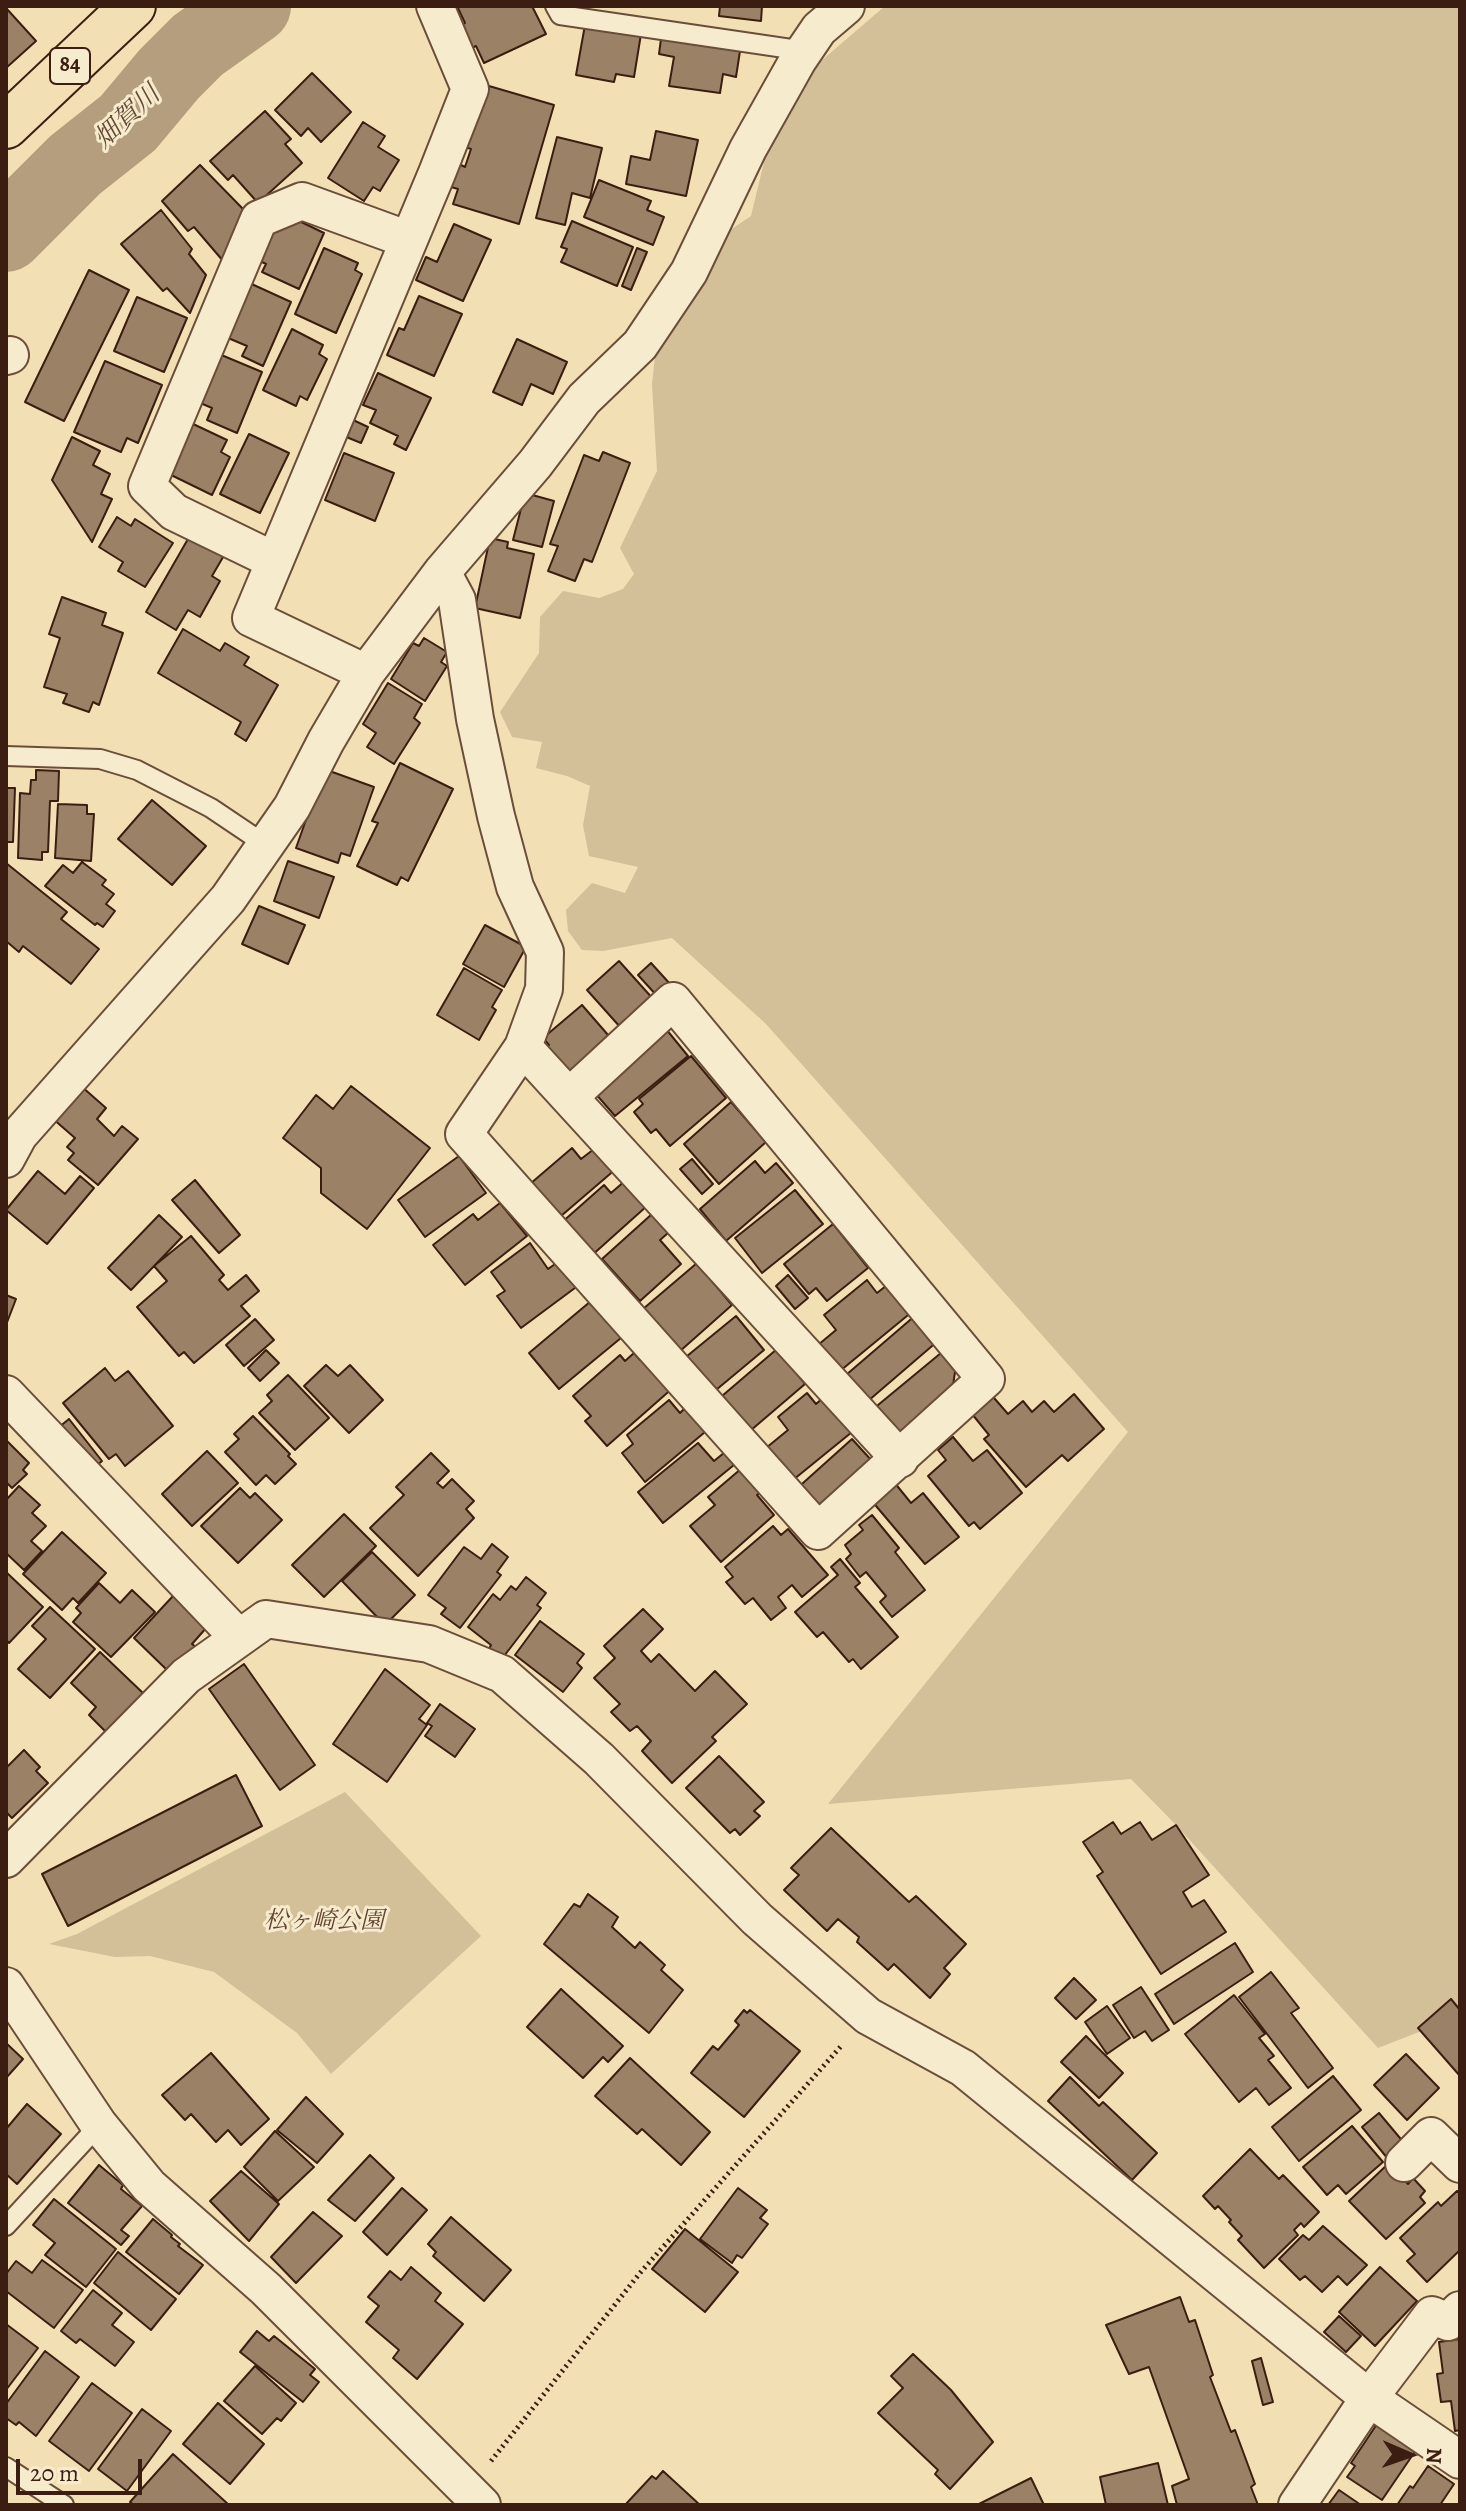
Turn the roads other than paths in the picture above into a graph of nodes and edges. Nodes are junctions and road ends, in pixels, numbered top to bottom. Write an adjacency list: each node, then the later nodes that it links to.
1 (133, 6): 6 (main road, 84)
2 (435, 6): 7 (street)
3 (555, 6): 5 (lane)
4 (846, 6): 5 (street)
5 (805, 51): 9 (street)
6 (6, 126)
7 (409, 240): 8 (street); 8 (street)
8 (275, 561): 10 (street)
9 (442, 572): 10 (street); 13 (street)
10 (366, 673): 12 (street)
11 (6, 756): 12 (lane)
12 (266, 845): 15 (street)
13 (523, 1047): 14 (street); 17 (street)
14 (569, 1097): 17 (street); 17 (street)
15 (6, 1159)
16 (6, 1394): 18 (street)
17 (900, 1459)
18 (239, 1638): 19 (street); 26 (street)
19 (6, 1859)
20 (6, 1986): 21 (street)
21 (99, 2125): 24 (lane); 29 (street)
22 (1456, 2151): 23 (street)
23 (1404, 2163)
24 (6, 2226)
25 (1460, 2310): 26 (street)
26 (1369, 2398): 27 (street); 31 (street)
27 (1460, 2460)
28 (6, 2467): 30 (lane)
29 (469, 2500)
30 (64, 2505)
31 (1297, 2505)

